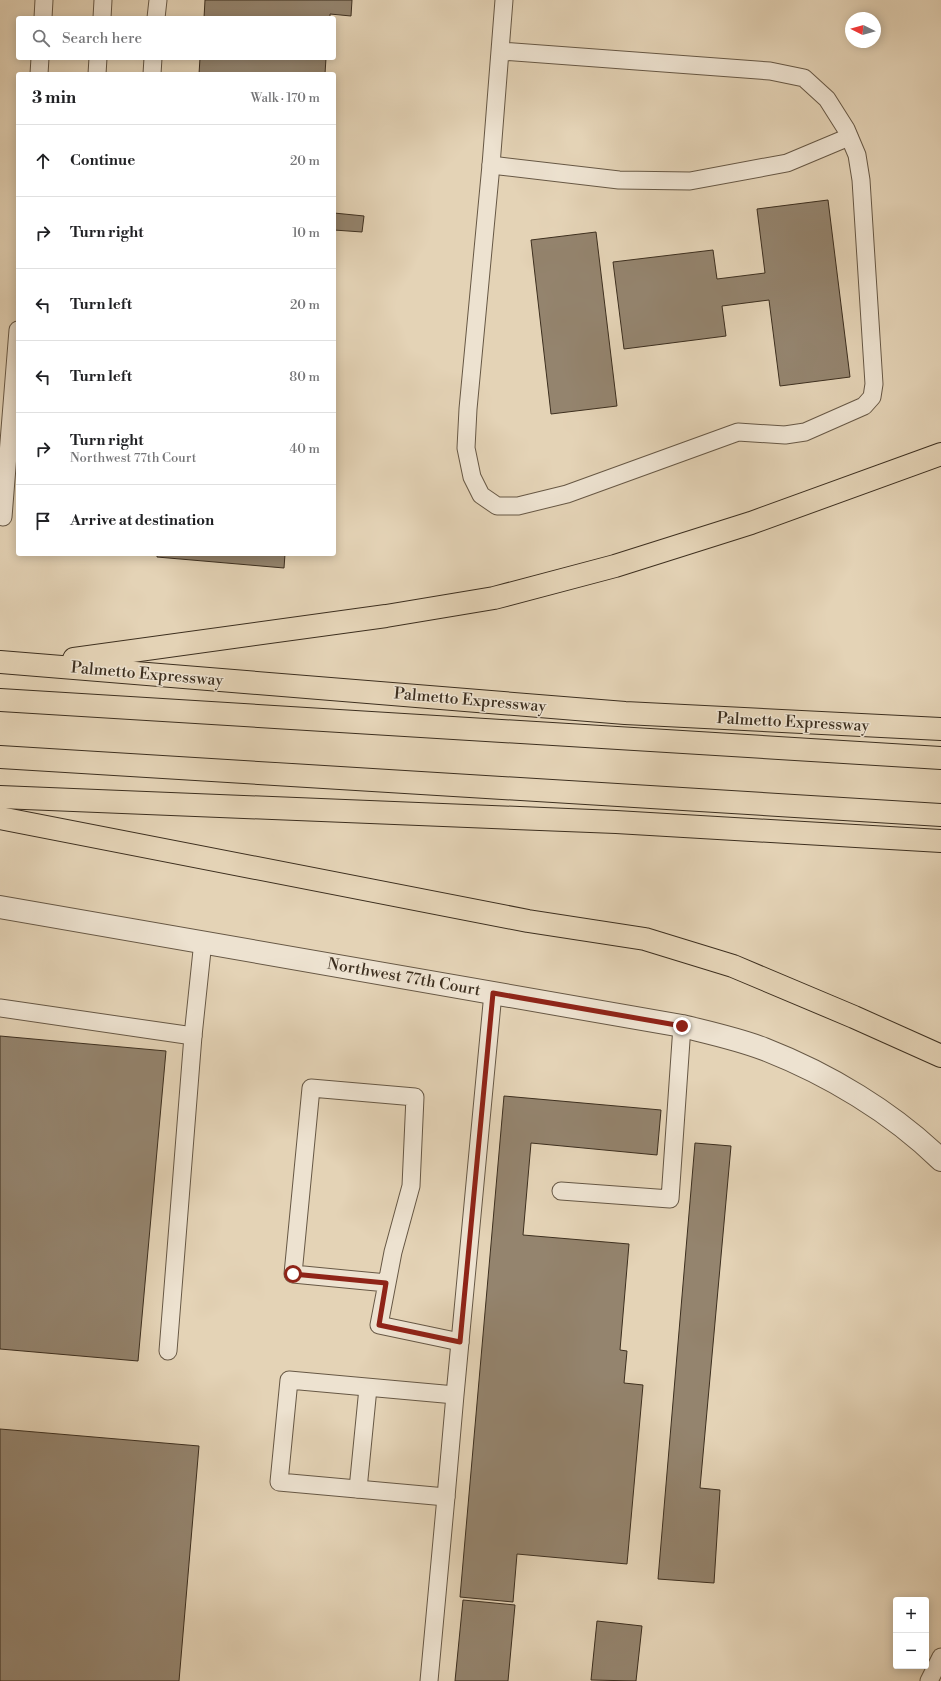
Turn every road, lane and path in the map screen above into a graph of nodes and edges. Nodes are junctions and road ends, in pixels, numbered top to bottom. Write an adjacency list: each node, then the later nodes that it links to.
1 (44, 0): 5 (lane)
2 (103, 0): 6 (lane)
3 (158, 0): 7 (lane)
4 (504, 0): 8 (lane)
5 (43, 16)
6 (102, 16)
7 (156, 16)
8 (500, 51): 15 (lane); 16 (lane)
9 (40, 60): 12 (lane)
10 (98, 60): 13 (lane)
11 (153, 60): 14 (lane)
12 (38, 72)
13 (97, 72)
14 (152, 72)
15 (849, 137): 16 (lane); 16 (lane)
16 (492, 164)
17 (16, 373): 18 (lane)
18 (15, 395): 20 (lane)
19 (941, 454): 23 (highway)
20 (13, 465): 21 (lane)
21 (7, 517)
22 (0, 662): 23 (highway, Palmetto Expressway)
23 (33, 664): 25 (highway, Palmetto Expressway)
24 (0, 700): 27 (highway)
25 (941, 729)
26 (0, 757): 29 (highway)
27 (941, 758)
28 (0, 797): 31 (highway)
29 (941, 815)
30 (0, 818): 38 (highway)
31 (941, 841)
32 (0, 907): 33 (street, Northwest 77th Court)
33 (203, 941): 34 (street, Northwest 77th Court); 37 (lane)
34 (493, 993): 36 (street, Northwest 77th Court); 42 (lane)
35 (0, 1008): 37 (lane)
36 (682, 1026): 39 (street, Northwest 77th Court); 40 (lane)
37 (193, 1036): 43 (lane)
38 (941, 1056)
39 (941, 1160)
40 (561, 1191)
41 (386, 1283): 41 (lane); 42 (lane)
42 (460, 1342): 45 (lane)
43 (168, 1350)
44 (368, 1388): 45 (lane); 46 (lane); 46 (lane)
45 (455, 1395): 47 (lane)
46 (358, 1489): 47 (lane)
47 (446, 1497): 49 (lane)
48 (941, 1657): 50 (lane)
49 (429, 1681)
50 (929, 1681)

